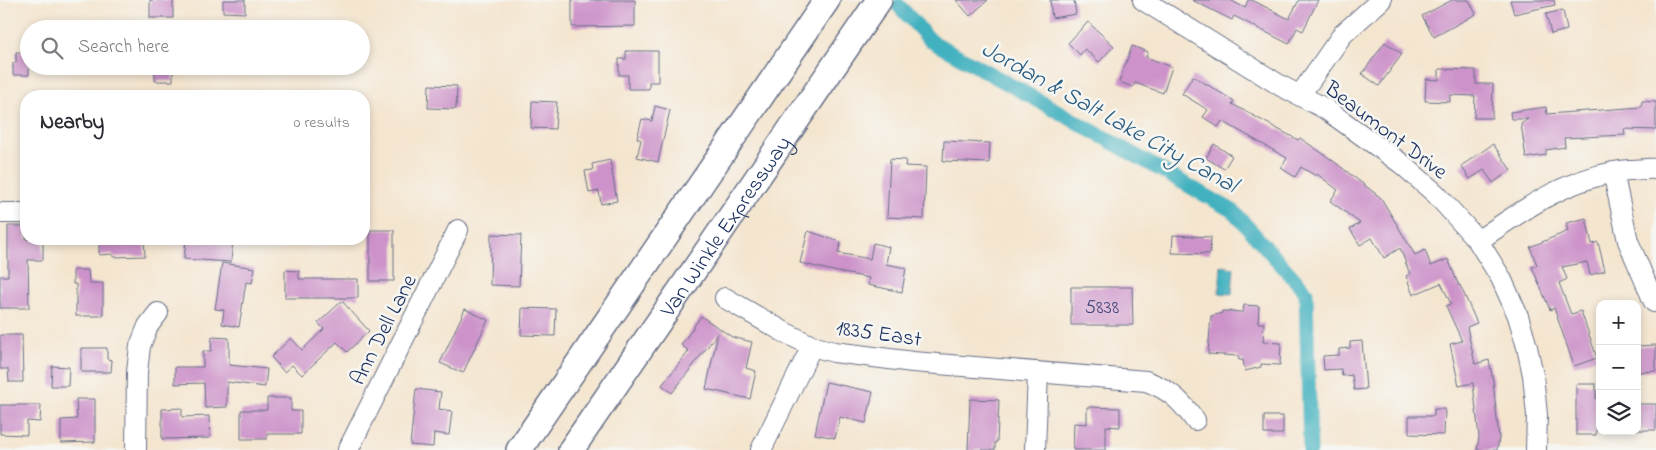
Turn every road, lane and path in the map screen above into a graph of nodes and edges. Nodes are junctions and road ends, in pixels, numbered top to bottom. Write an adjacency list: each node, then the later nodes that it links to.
1 (827, 0): 20 (main road, Van Winkle Expressway)
2 (879, 0): 21 (main road, Van Winkle Expressway)
3 (1143, 0): 5 (street, Beaumont Drive)
4 (1381, 0): 5 (street)
5 (1300, 95): 11 (street, Beaumont Drive)
6 (1656, 169): 7 (street)
7 (1614, 172): 11 (street); 13 (street)
8 (0, 213): 9 (street)
9 (20, 213)
10 (458, 230): 19 (street, Ann Dell Lane)
11 (1478, 241): 24 (street, Beaumont Drive)
12 (725, 298): 15 (street, 1835 East)
13 (1654, 302)
14 (158, 312): 18 (street)
15 (812, 346): 16 (street, 1835 East); 22 (street)
16 (1038, 372): 17 (street, 1835 East); 23 (street)
17 (1195, 420)
18 (136, 450)
19 (348, 450)
20 (519, 450)
21 (571, 450)
22 (761, 450)
23 (1035, 450)
24 (1536, 450)

